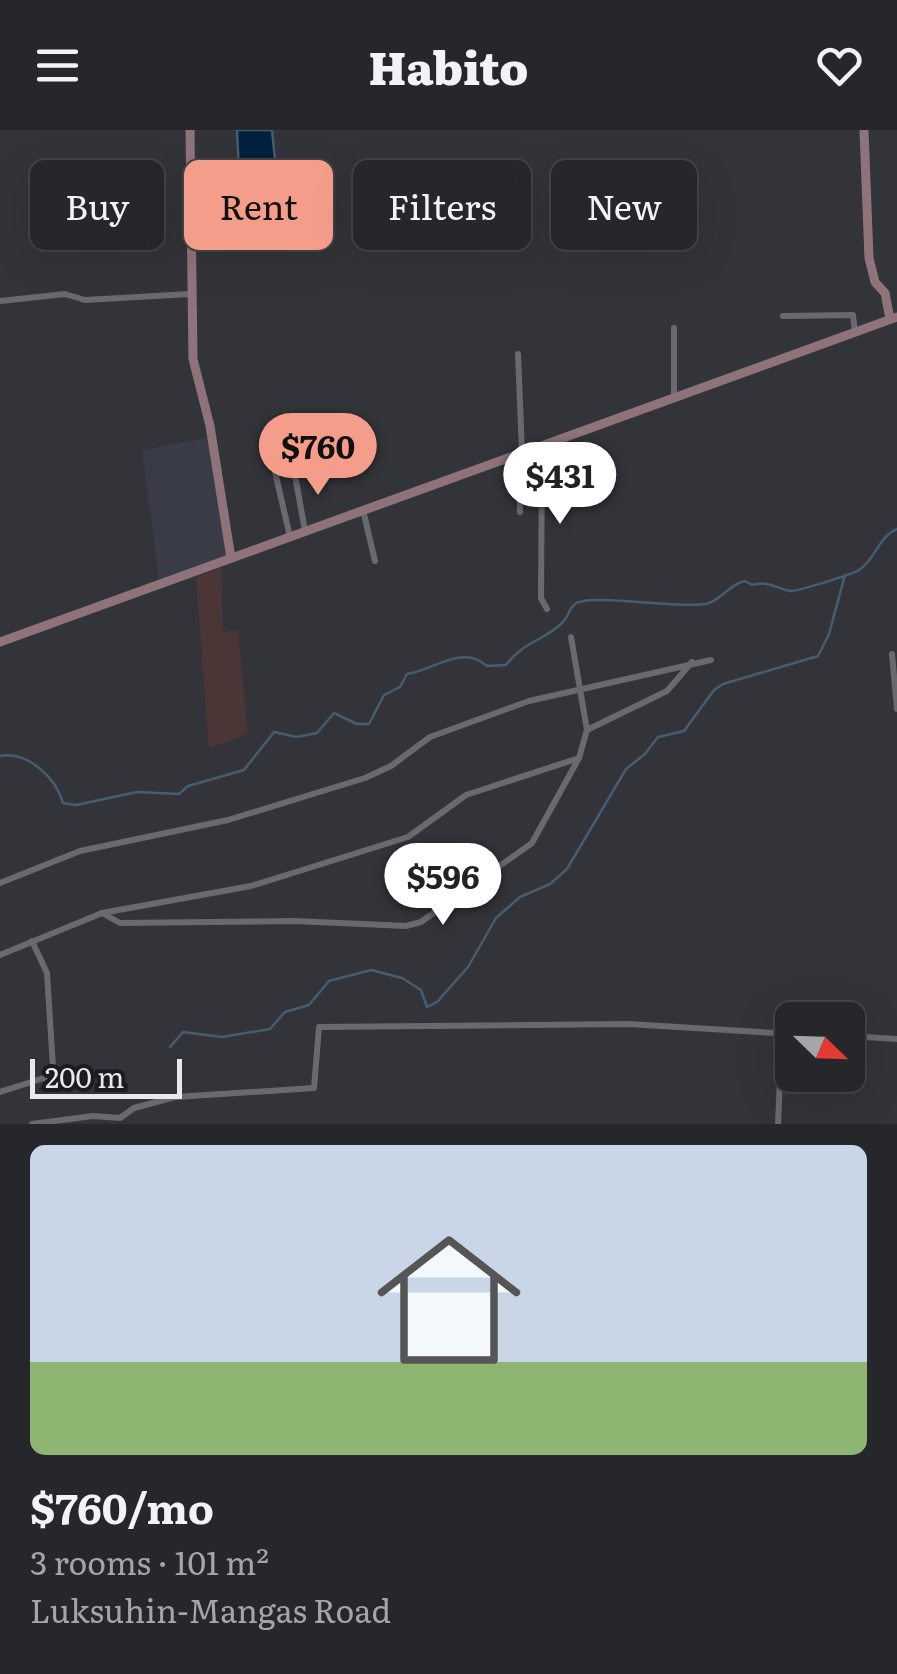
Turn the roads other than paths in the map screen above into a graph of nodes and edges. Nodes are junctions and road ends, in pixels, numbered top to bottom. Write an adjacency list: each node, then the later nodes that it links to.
1 (190, 130): 3 (main road)
2 (864, 130): 6 (main road)
3 (190, 294): 4 (street); 19 (main road)
4 (0, 301)
5 (783, 316): 8 (street)
6 (893, 318): 8 (main road)
7 (674, 328): 10 (street)
8 (855, 333): 10 (main road)
9 (518, 354): 12 (street)
10 (674, 398): 11 (main road)
11 (542, 452): 12 (main road); 21 (street)
12 (520, 453): 15 (main road); 16 (street)
13 (273, 462): 18 (street)
14 (294, 470): 17 (street)
15 (362, 508): 17 (main road); 20 (street)
16 (520, 512)
17 (305, 531): 18 (main road)
18 (290, 537): 19 (main road)
19 (231, 558): 23 (main road)
20 (374, 561)
21 (547, 609)
22 (571, 637): 27 (street)
23 (0, 642)
24 (892, 654): 28 (street)
25 (710, 660): 26 (street)
26 (692, 662): 27 (street); 29 (street)
27 (578, 688): 29 (street); 31 (street)
28 (897, 709)
29 (587, 730): 30 (street)
30 (579, 758): 32 (street); 32 (street)
31 (0, 883)
32 (102, 913): 33 (street)
33 (32, 941): 34 (street); 38 (street)
34 (0, 955)
35 (775, 1033): 40 (street)
36 (865, 1037): 37 (street)
37 (897, 1039)
38 (0, 1092)
39 (779, 1092): 41 (street)
40 (32, 1124)
41 (778, 1124)

